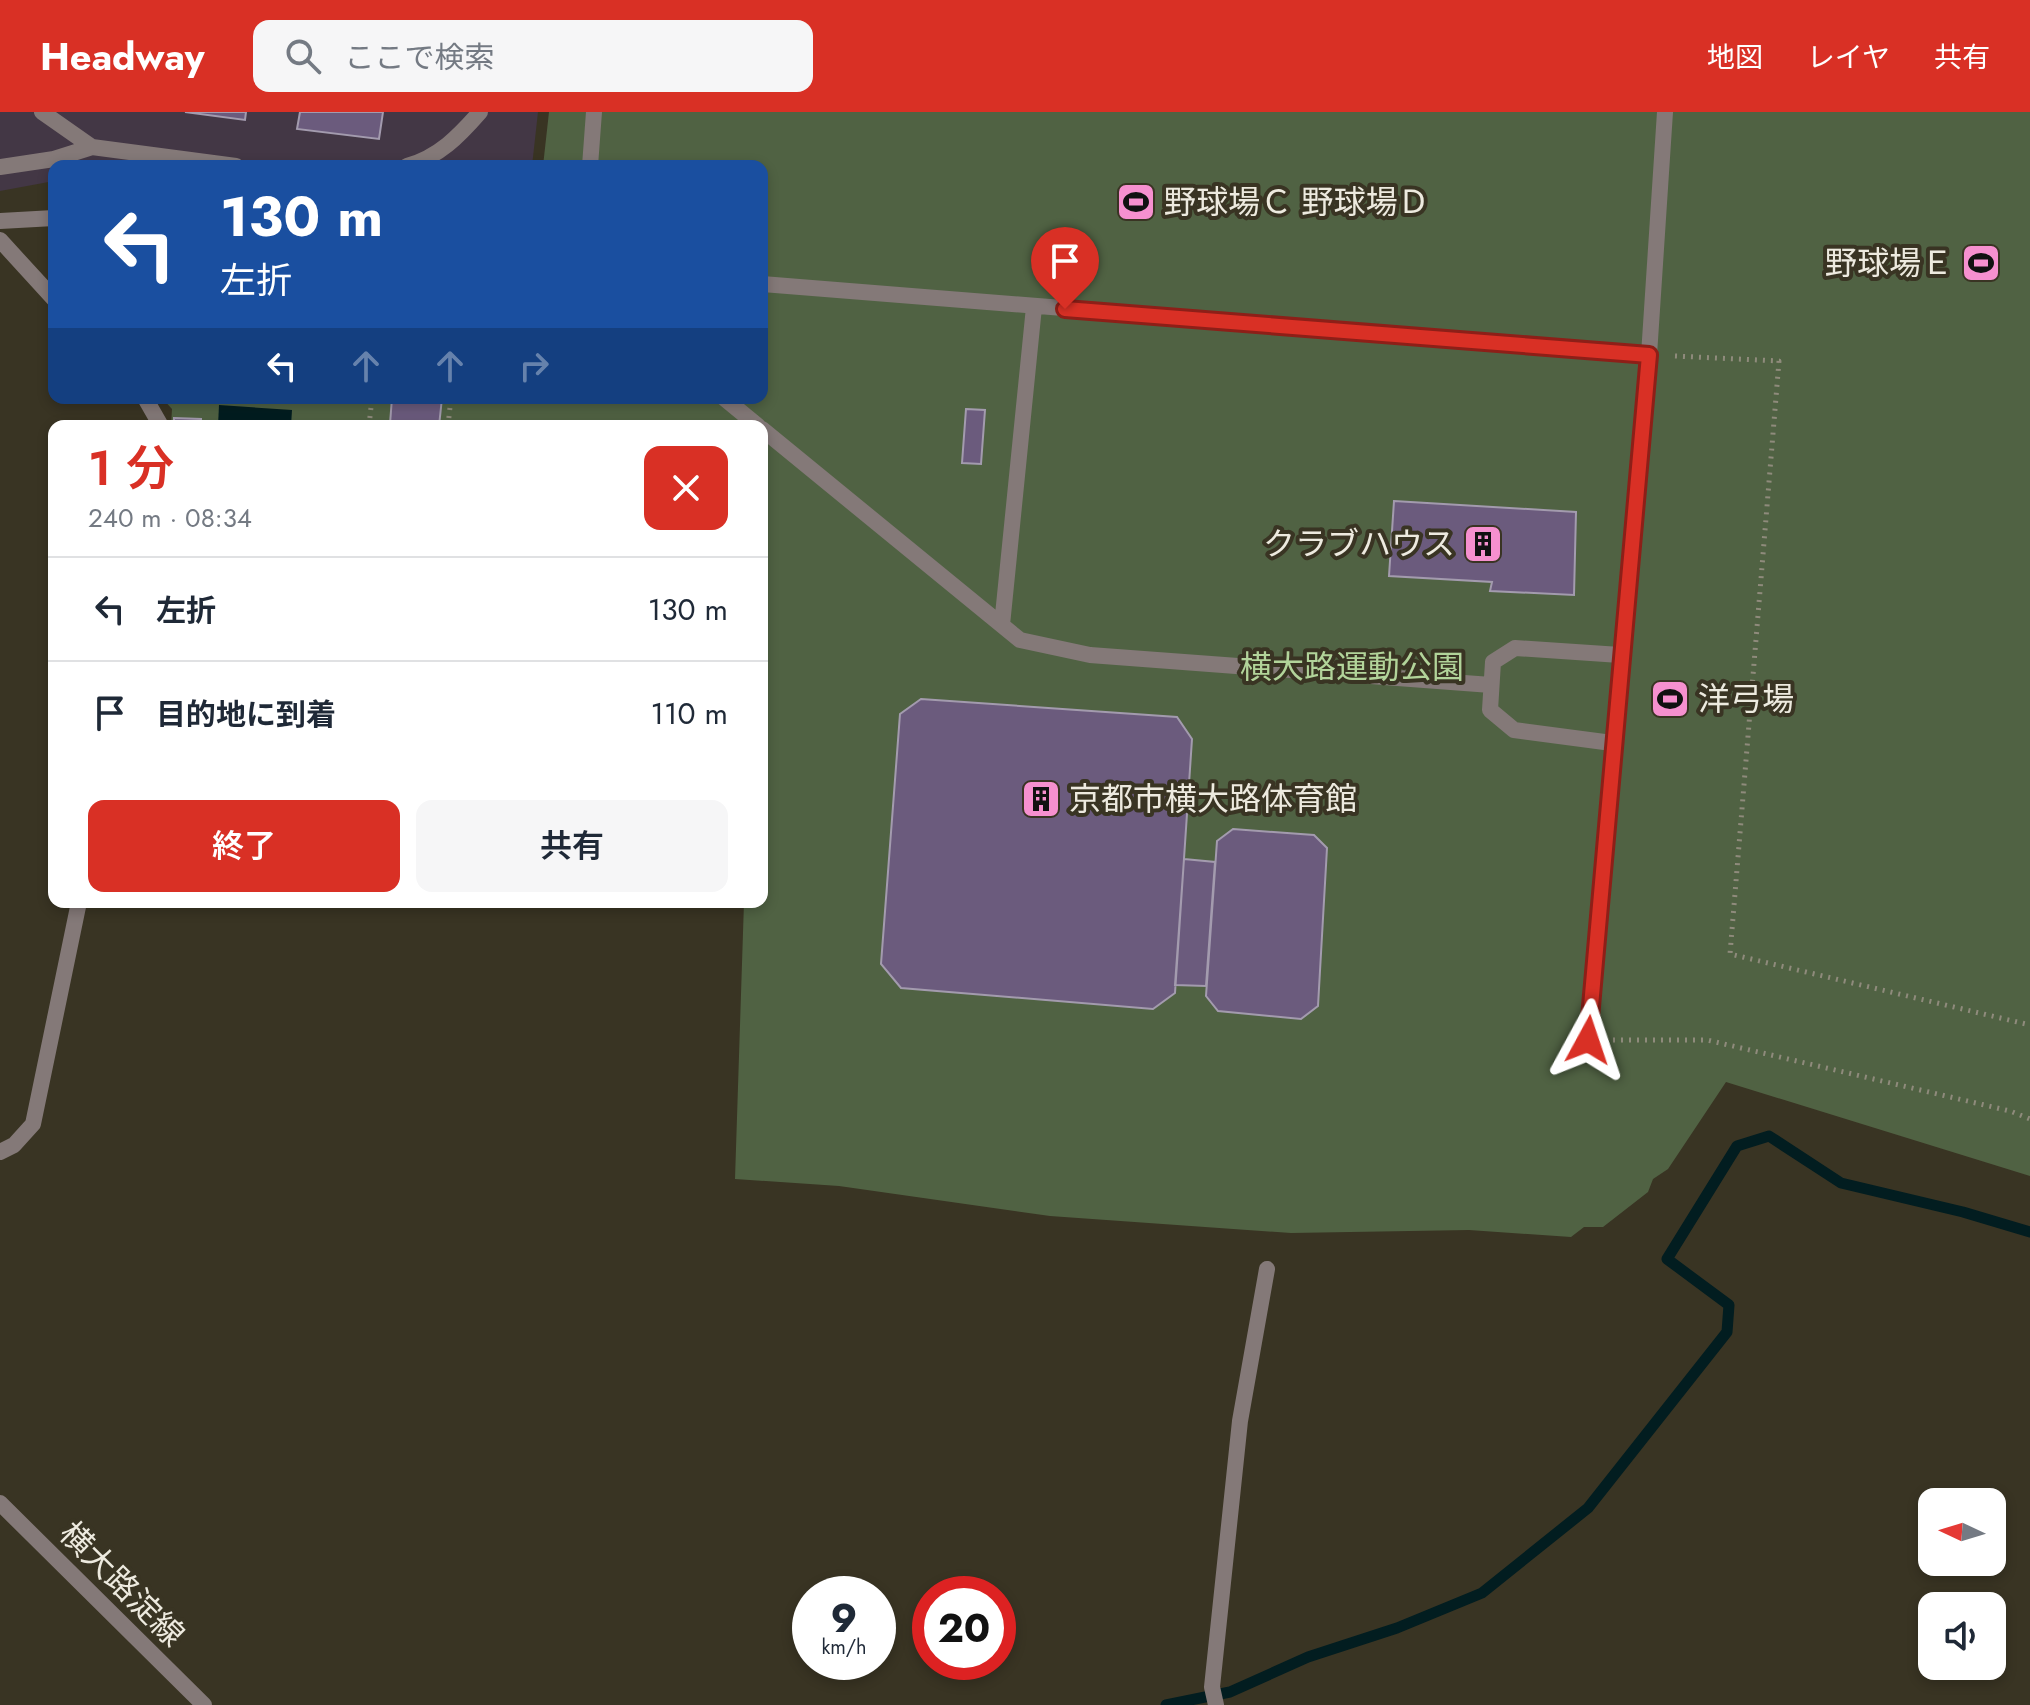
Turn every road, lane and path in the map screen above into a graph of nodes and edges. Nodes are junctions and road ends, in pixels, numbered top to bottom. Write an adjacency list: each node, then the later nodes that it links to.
1 (42, 112): 5 (street)
2 (480, 112): 7 (street)
3 (594, 112): 8 (street)
4 (1665, 112): 16 (street)
5 (92, 147): 6 (street); 9 (street)
6 (191, 160)
7 (425, 160)
8 (590, 160)
9 (0, 167)
10 (48, 218): 11 (street)
11 (0, 221)
12 (0, 240): 14 (street)
13 (768, 285): 15 (street)
14 (48, 292)
15 (1034, 307): 16 (street); 20 (street)
16 (1649, 355): 21 (street); 25 (path)
17 (731, 404): 18 (street)
18 (750, 420)
19 (768, 435): 20 (street)
20 (1002, 625): 22 (street)
21 (1620, 655): 22 (street); 23 (street)
22 (1491, 685): 23 (street)
23 (1612, 743): 26 (street)
24 (78, 908): 28 (street)
25 (2030, 1025)
26 (1588, 1040): 27 (path)
27 (2030, 1119)
28 (0, 1152)
29 (1267, 1269): 32 (street)
30 (0, 1503): 31 (street, 横大路淀線)
31 (204, 1705)
32 (1216, 1705)

